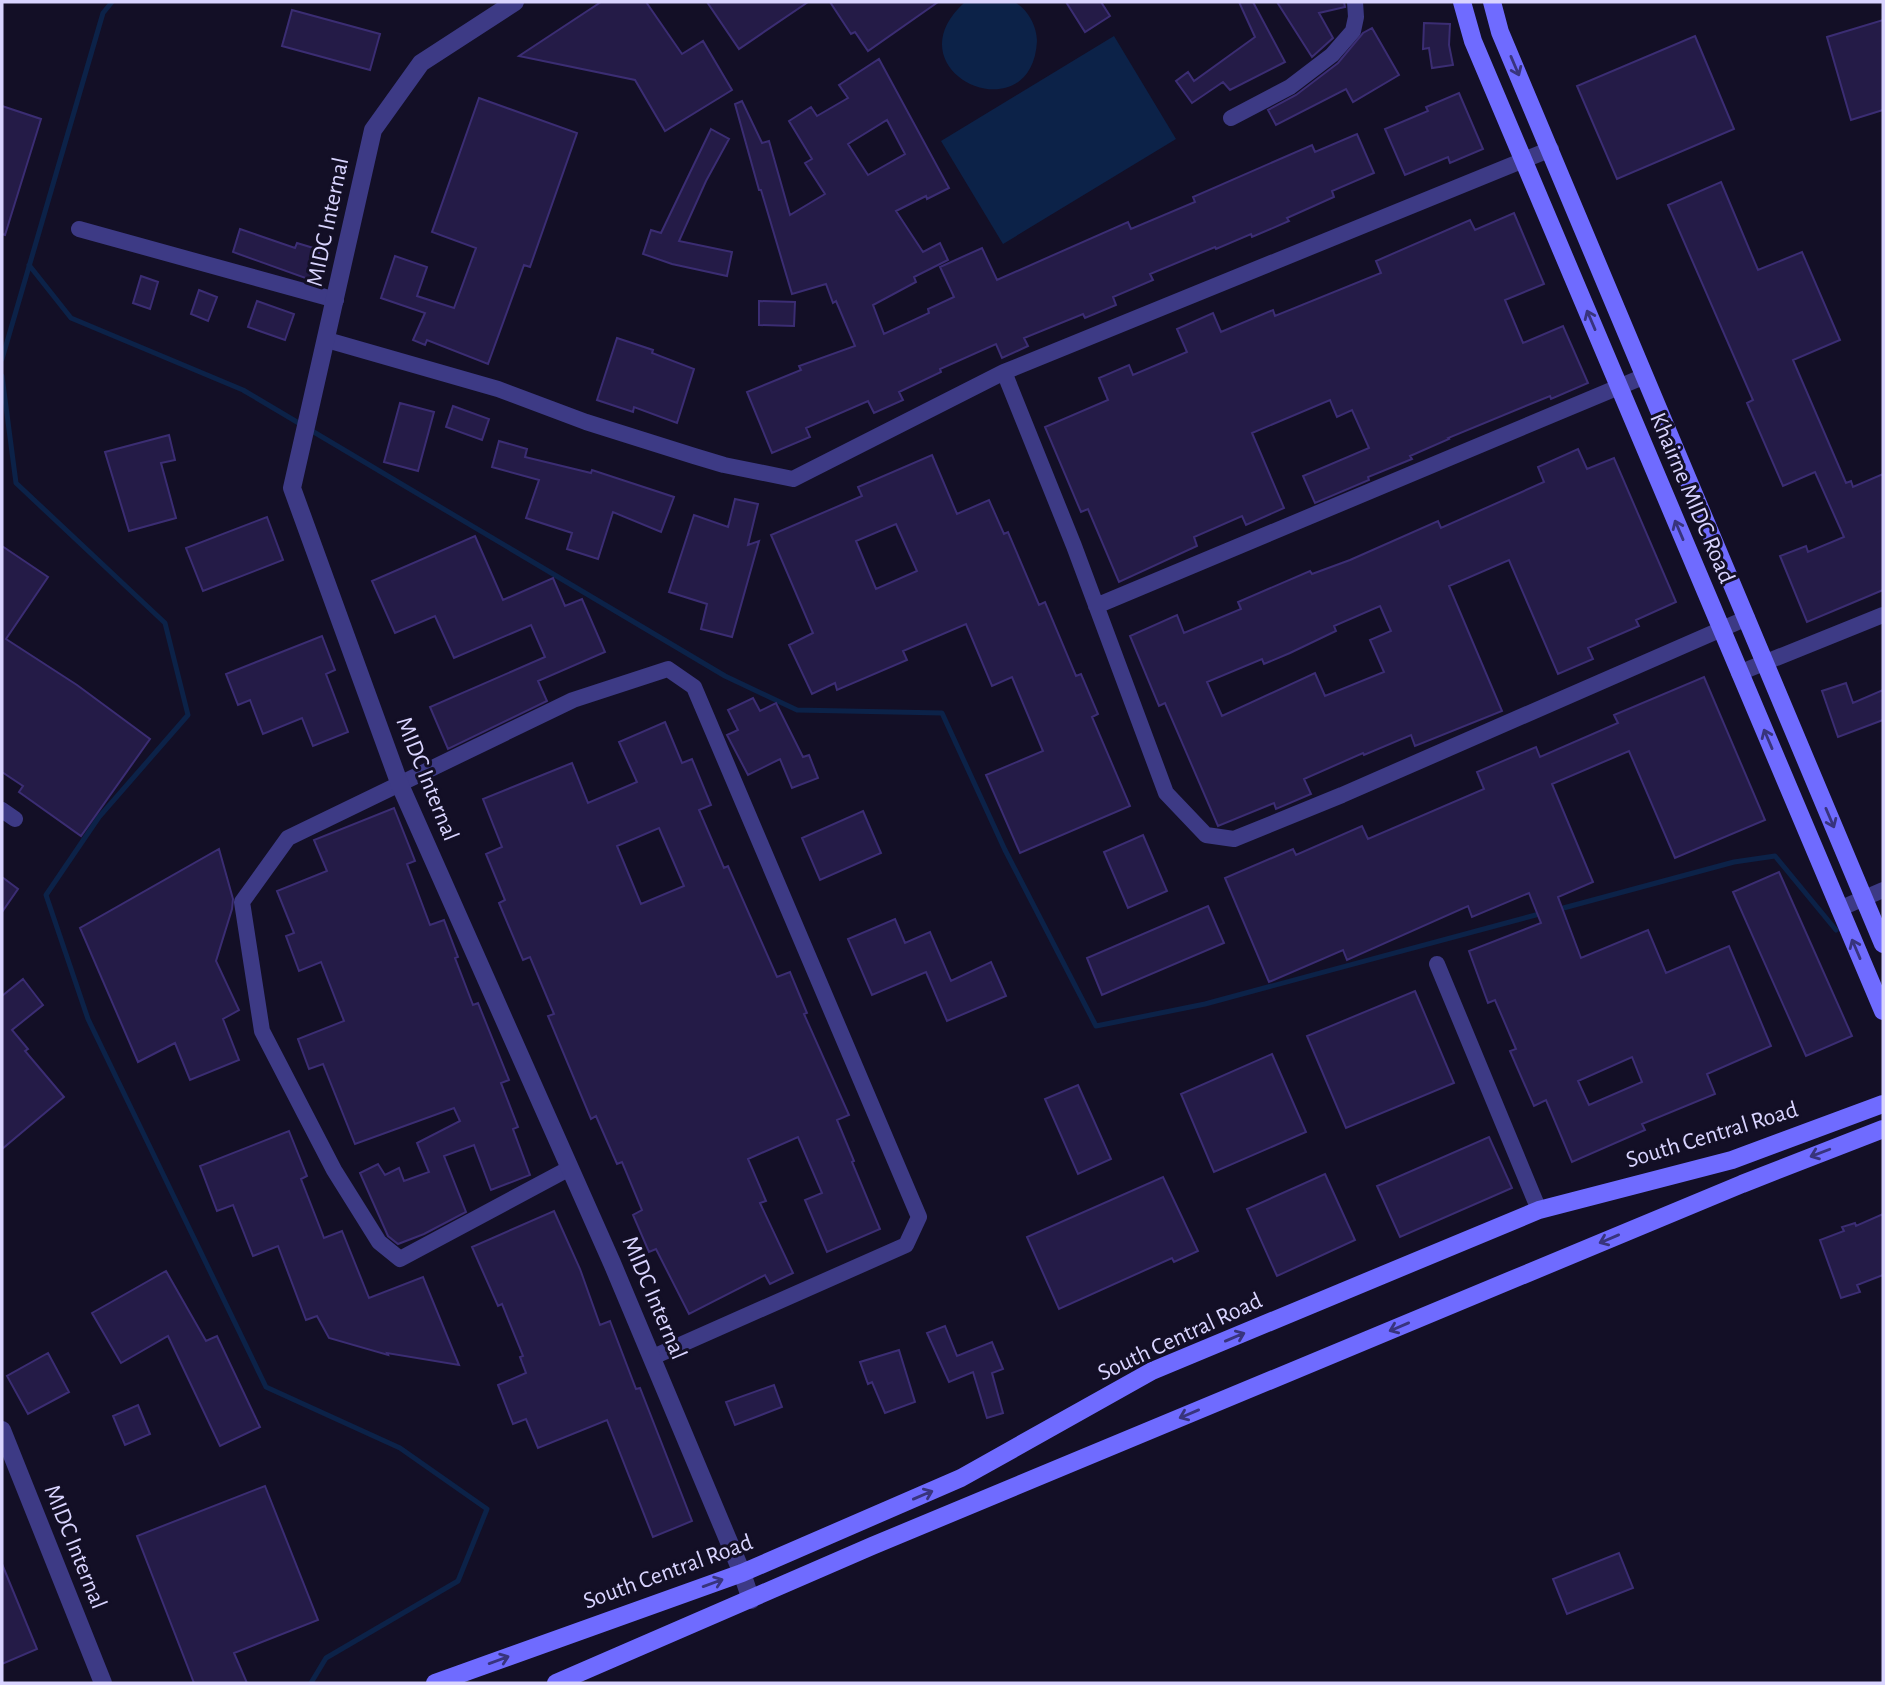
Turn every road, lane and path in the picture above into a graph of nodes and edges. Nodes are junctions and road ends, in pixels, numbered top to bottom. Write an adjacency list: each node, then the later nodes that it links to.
1 (515, 2): 9 (street, MIDC Internal)
2 (1355, 2): 5 (street)
3 (1462, 2): 7 (main road, Khairne MIDC Road)
4 (1492, 2): 6 (main road, Khairne MIDC Road, one-way to 6)
5 (1231, 118)
6 (1551, 149): 7 (street); 12 (main road, Khairne MIDC Road)
7 (1524, 159): 11 (street); 13 (main road, Khairne MIDC Road, one-way to 7)
8 (79, 229): 9 (street)
9 (336, 300): 10 (street, MIDC Internal)
10 (327, 341): 11 (street); 20 (street, MIDC Internal)
11 (1004, 372): 14 (street)
12 (1646, 376): 13 (street); 16 (main road, Khairne MIDC Road)
13 (1619, 387): 14 (street); 17 (main road, Khairne MIDC Road, one-way to 13)
14 (1096, 606): 17 (street)
15 (1883, 615): 18 (street)
16 (1747, 618): 17 (street); 18 (main road, Khairne MIDC Road)
17 (1721, 629): 19 (main road, Khairne MIDC Road)
18 (1765, 662): 19 (street); 22 (main road, Khairne MIDC Road, one-way to 22)
19 (1740, 673): 23 (main road, Khairne MIDC Road, one-way to 19)
20 (400, 785): 29 (street, MIDC Internal); 29 (street); 31 (street)
21 (1883, 891): 22 (street)
22 (1863, 899): 23 (street); 24 (main road, Khairne MIDC Road)
23 (1839, 909): 26 (main road, Khairne MIDC Road, one-way to 23)
24 (1883, 944)
25 (1437, 964): 30 (street)
26 (1883, 1011)
27 (1883, 1104): 30 (main road, South Central Road)
28 (1883, 1129): 34 (main road, South Central Road, one-way to 34)
29 (570, 1168): 31 (street, MIDC Internal)
30 (1539, 1210): 33 (main road, South Central Road, one-way to 30)
31 (653, 1357): 33 (street, MIDC Internal)
32 (2, 1430): 35 (street, MIDC Internal)
33 (742, 1573): 34 (street, MIDC Internal); 36 (main road, South Central Road, one-way to 33)
34 (751, 1600): 37 (main road, South Central Road)
35 (103, 1683)
36 (435, 1683)
37 (556, 1683)

